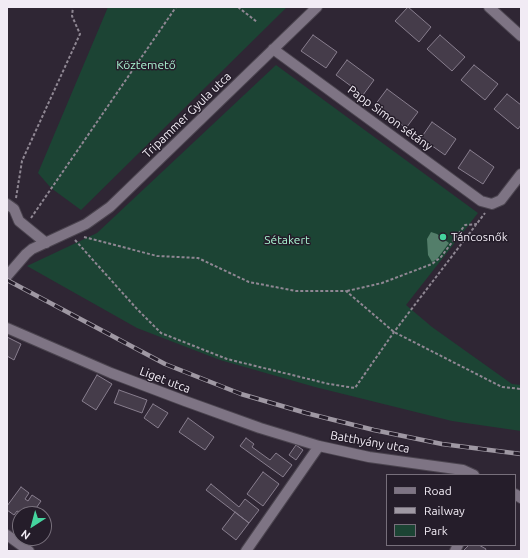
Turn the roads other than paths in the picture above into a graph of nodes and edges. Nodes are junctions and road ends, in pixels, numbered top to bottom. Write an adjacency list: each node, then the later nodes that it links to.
1 (317, 7): 4 (street, Tripammer Gyula utca)
2 (490, 7): 3 (street)
3 (521, 36)
4 (273, 49): 5 (street, Papp Simon sétány); 7 (street, Tripammer Gyula utca)
5 (521, 174)
6 (10, 206): 7 (street)
7 (46, 243): 8 (street, Tripammer Gyula utca)
8 (7, 276)
9 (7, 328): 10 (street, Liget utca)
10 (319, 446): 11 (street, Batthyány utca); 14 (street, Batthyány utca)
11 (472, 474)
12 (7, 535): 13 (street)
13 (29, 551)
14 (246, 551)

